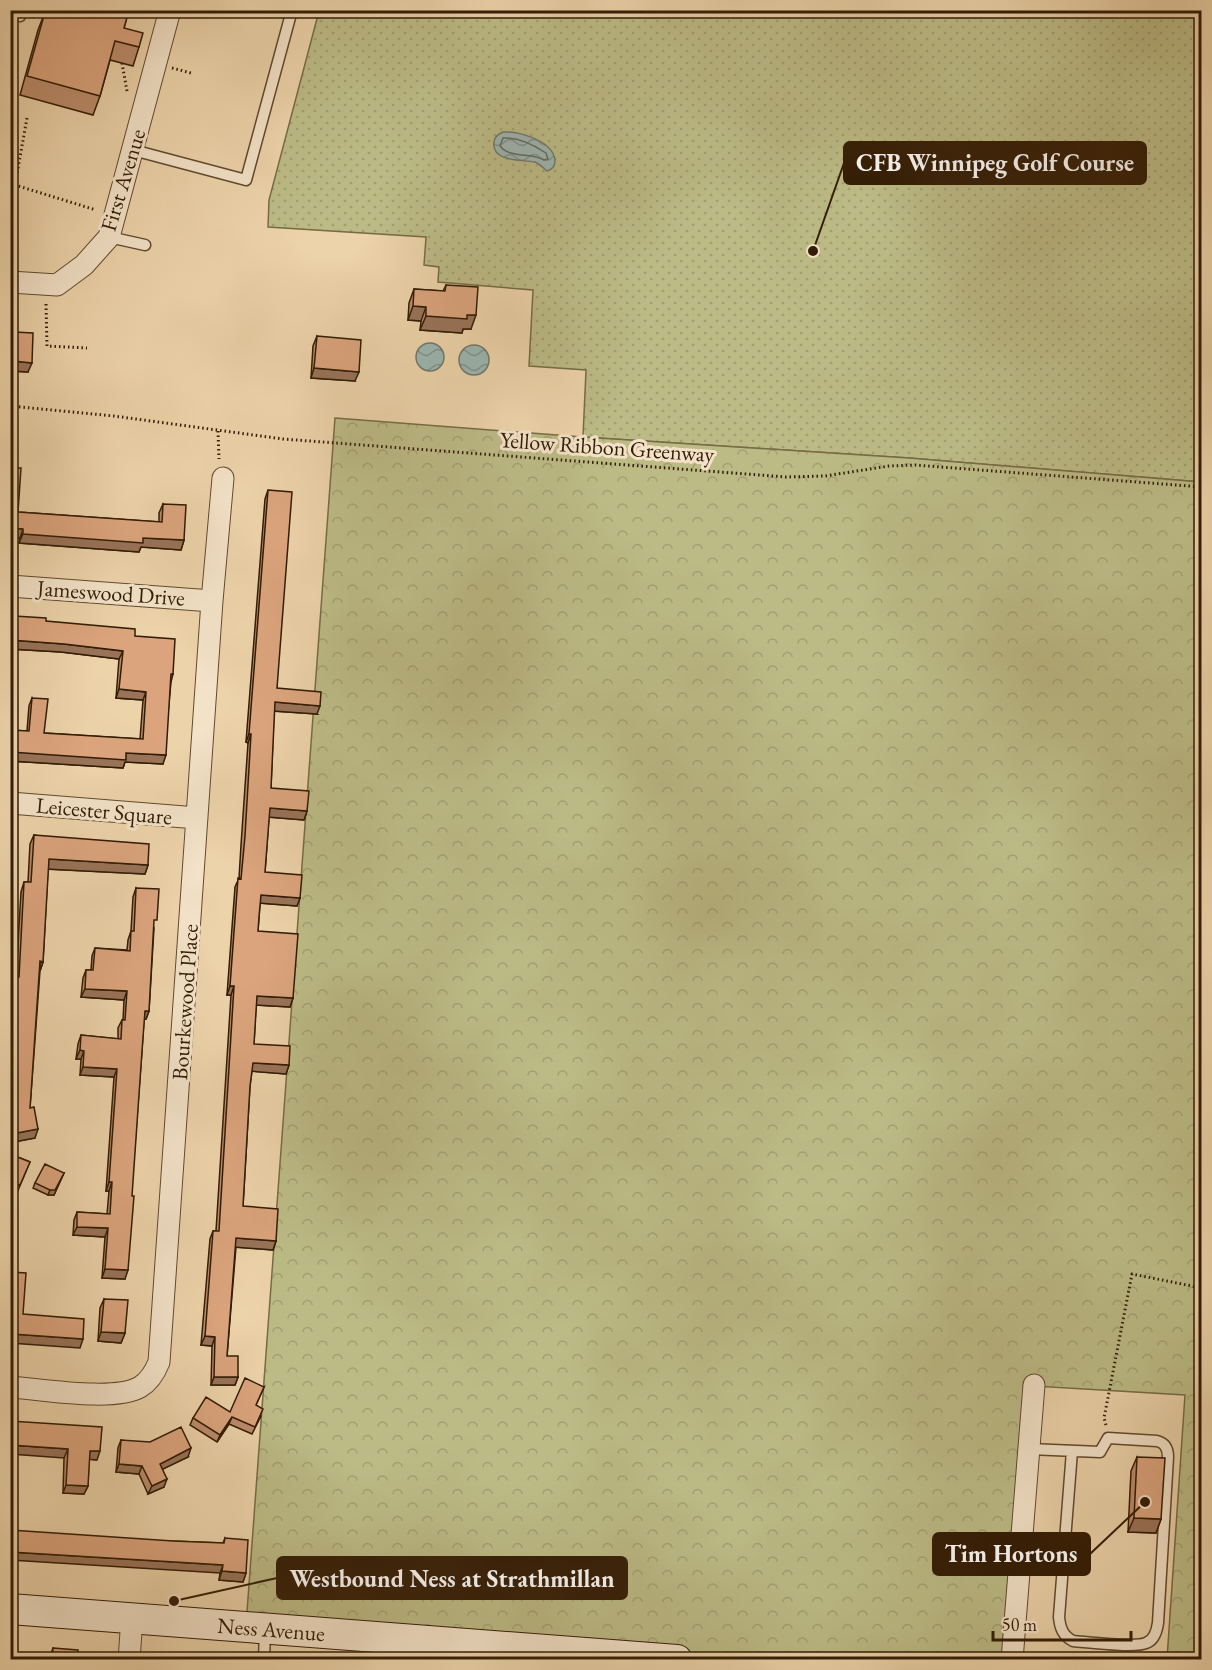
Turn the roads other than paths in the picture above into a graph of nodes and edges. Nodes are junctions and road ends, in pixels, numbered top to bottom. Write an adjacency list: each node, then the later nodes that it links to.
1 (170, 10): 3 (street, First Avenue)
2 (291, 10): 3 (lane)
3 (133, 150): 4 (street, First Avenue)
4 (109, 237): 5 (lane); 6 (street, First Avenue)
5 (145, 245)
6 (10, 282)
7 (223, 478): 9 (street, Bourkewood Place)
8 (10, 586): 9 (street, Jameswood Drive)
9 (212, 601): 11 (street, Bourkewood Place)
10 (10, 803): 11 (street, Leicester Square)
11 (197, 818): 12 (street, Bourkewood Place)
12 (10, 1386)
13 (1034, 1386): 14 (street)
14 (1029, 1449): 15 (lane); 22 (street)
15 (1072, 1451): 15 (lane)
16 (10, 1609): 17 (main road, Ness Avenue)
17 (132, 1618): 18 (main road, Ness Avenue); 19 (street)
18 (265, 1628): 20 (lane); 21 (main road, Ness Avenue)
19 (129, 1659)
20 (264, 1659)
21 (677, 1659)
22 (1012, 1659)

